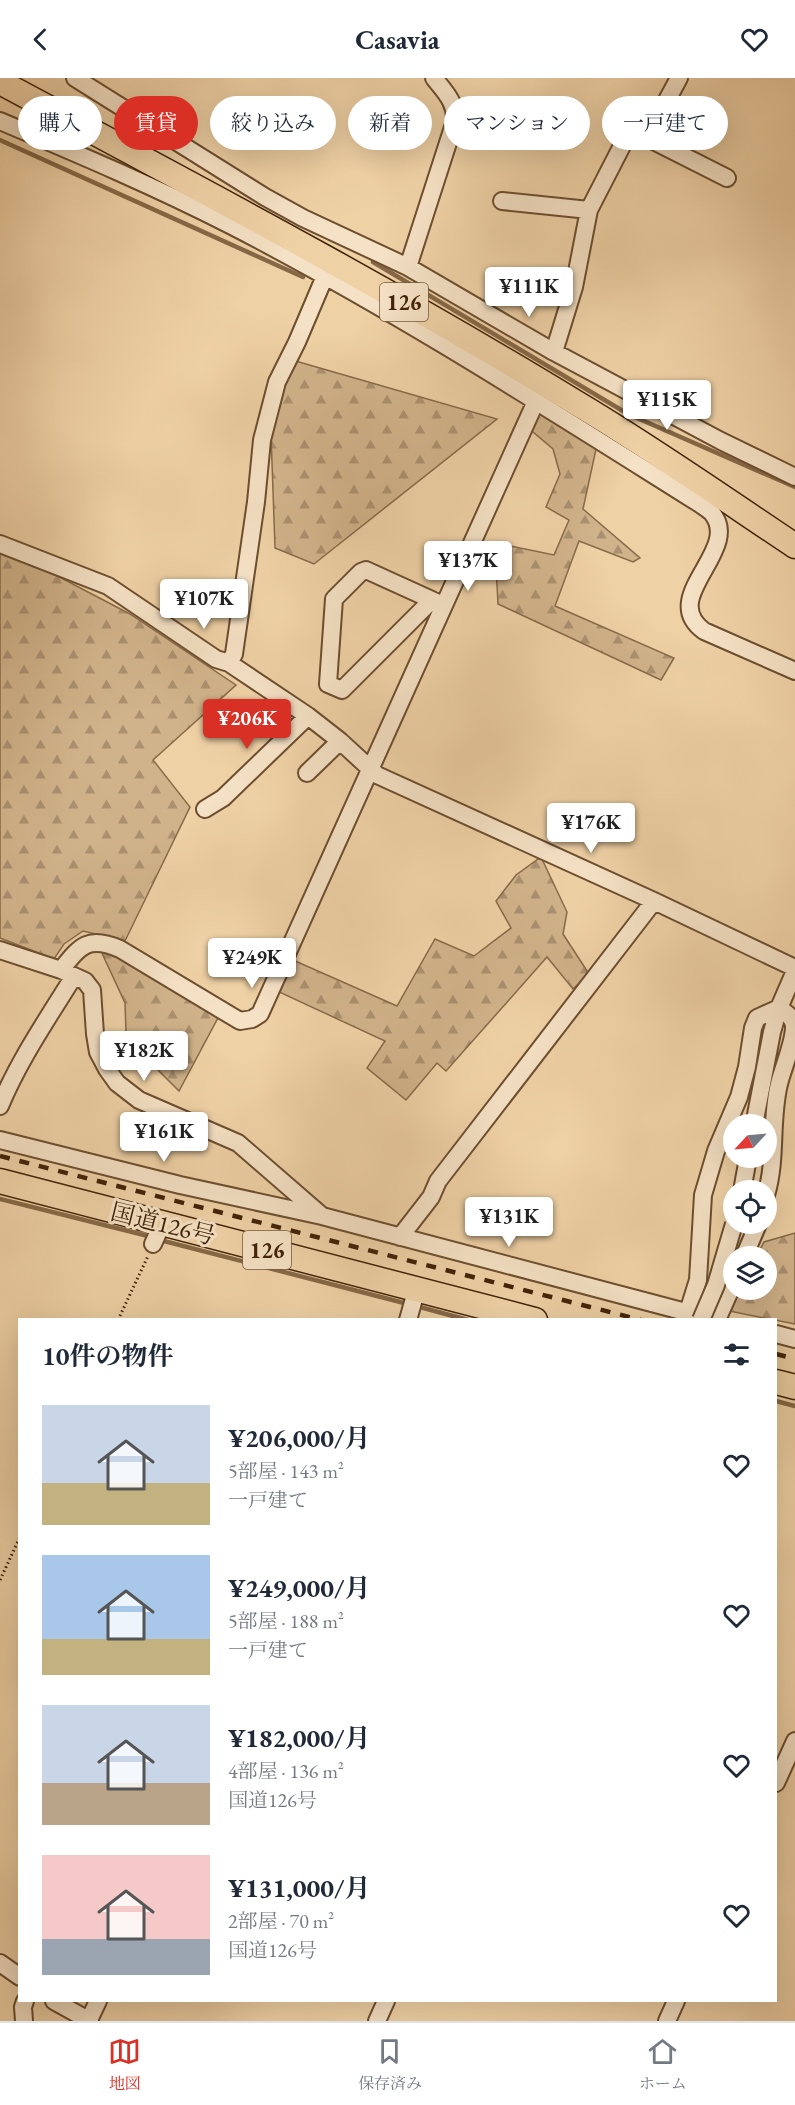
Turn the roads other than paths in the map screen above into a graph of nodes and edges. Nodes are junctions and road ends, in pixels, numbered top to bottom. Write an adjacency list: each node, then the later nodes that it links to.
1 (75, 78): 12 (street)
2 (434, 78): 12 (street)
3 (679, 78): 5 (street)
4 (0, 82): 18 (highway, 126)
5 (669, 96)
6 (0, 122): 13 (street)
7 (620, 150): 11 (street)
8 (672, 150): 9 (street)
9 (727, 178)
10 (502, 201): 11 (street)
11 (589, 210): 14 (street)
12 (408, 267): 14 (street)
13 (325, 276): 15 (street); 20 (street)
14 (554, 352): 16 (street)
15 (536, 401): 19 (street); 21 (street)
16 (795, 477)
17 (0, 544): 20 (street)
18 (795, 546)
19 (437, 603): 19 (street); 24 (street)
20 (229, 663): 22 (street)
21 (795, 671)
22 (308, 716): 23 (street); 26 (street)
23 (340, 741): 24 (street); 25 (street)
24 (370, 771): 27 (street); 30 (street)
25 (307, 773)
26 (205, 809)
27 (654, 901): 29 (street); 39 (street)
28 (0, 950): 30 (street)
29 (795, 969): 31 (street)
30 (68, 973): 32 (street); 37 (street)
31 (779, 1008): 33 (street); 35 (street); 42 (street)
32 (0, 1106)
33 (756, 1114)
34 (0, 1140): 37 (street)
35 (771, 1180)
36 (0, 1181): 41 (highway, 国道126号 / 126)
37 (322, 1216): 39 (street)
38 (731, 1234): 42 (street, bridge)
39 (400, 1237): 42 (street)
40 (726, 1300): 44 (street)
41 (413, 1305): 43 (highway, 国道126号 / 126)
42 (693, 1317)
43 (519, 1318)
44 (718, 1318)
45 (777, 1334): 46 (street)
46 (795, 1339)
47 (777, 1382): 48 (highway)
48 (795, 1387)
49 (795, 1741): 50 (street)
50 (777, 1781)
51 (0, 1963): 52 (street)
52 (18, 1976)
53 (25, 2002): 58 (street)
54 (56, 2002): 59 (street)
55 (98, 2002): 59 (street)
56 (386, 2002): 60 (street)
57 (676, 2002): 61 (street)
58 (24, 2021)
59 (89, 2021)
60 (377, 2021)
61 (667, 2021)

